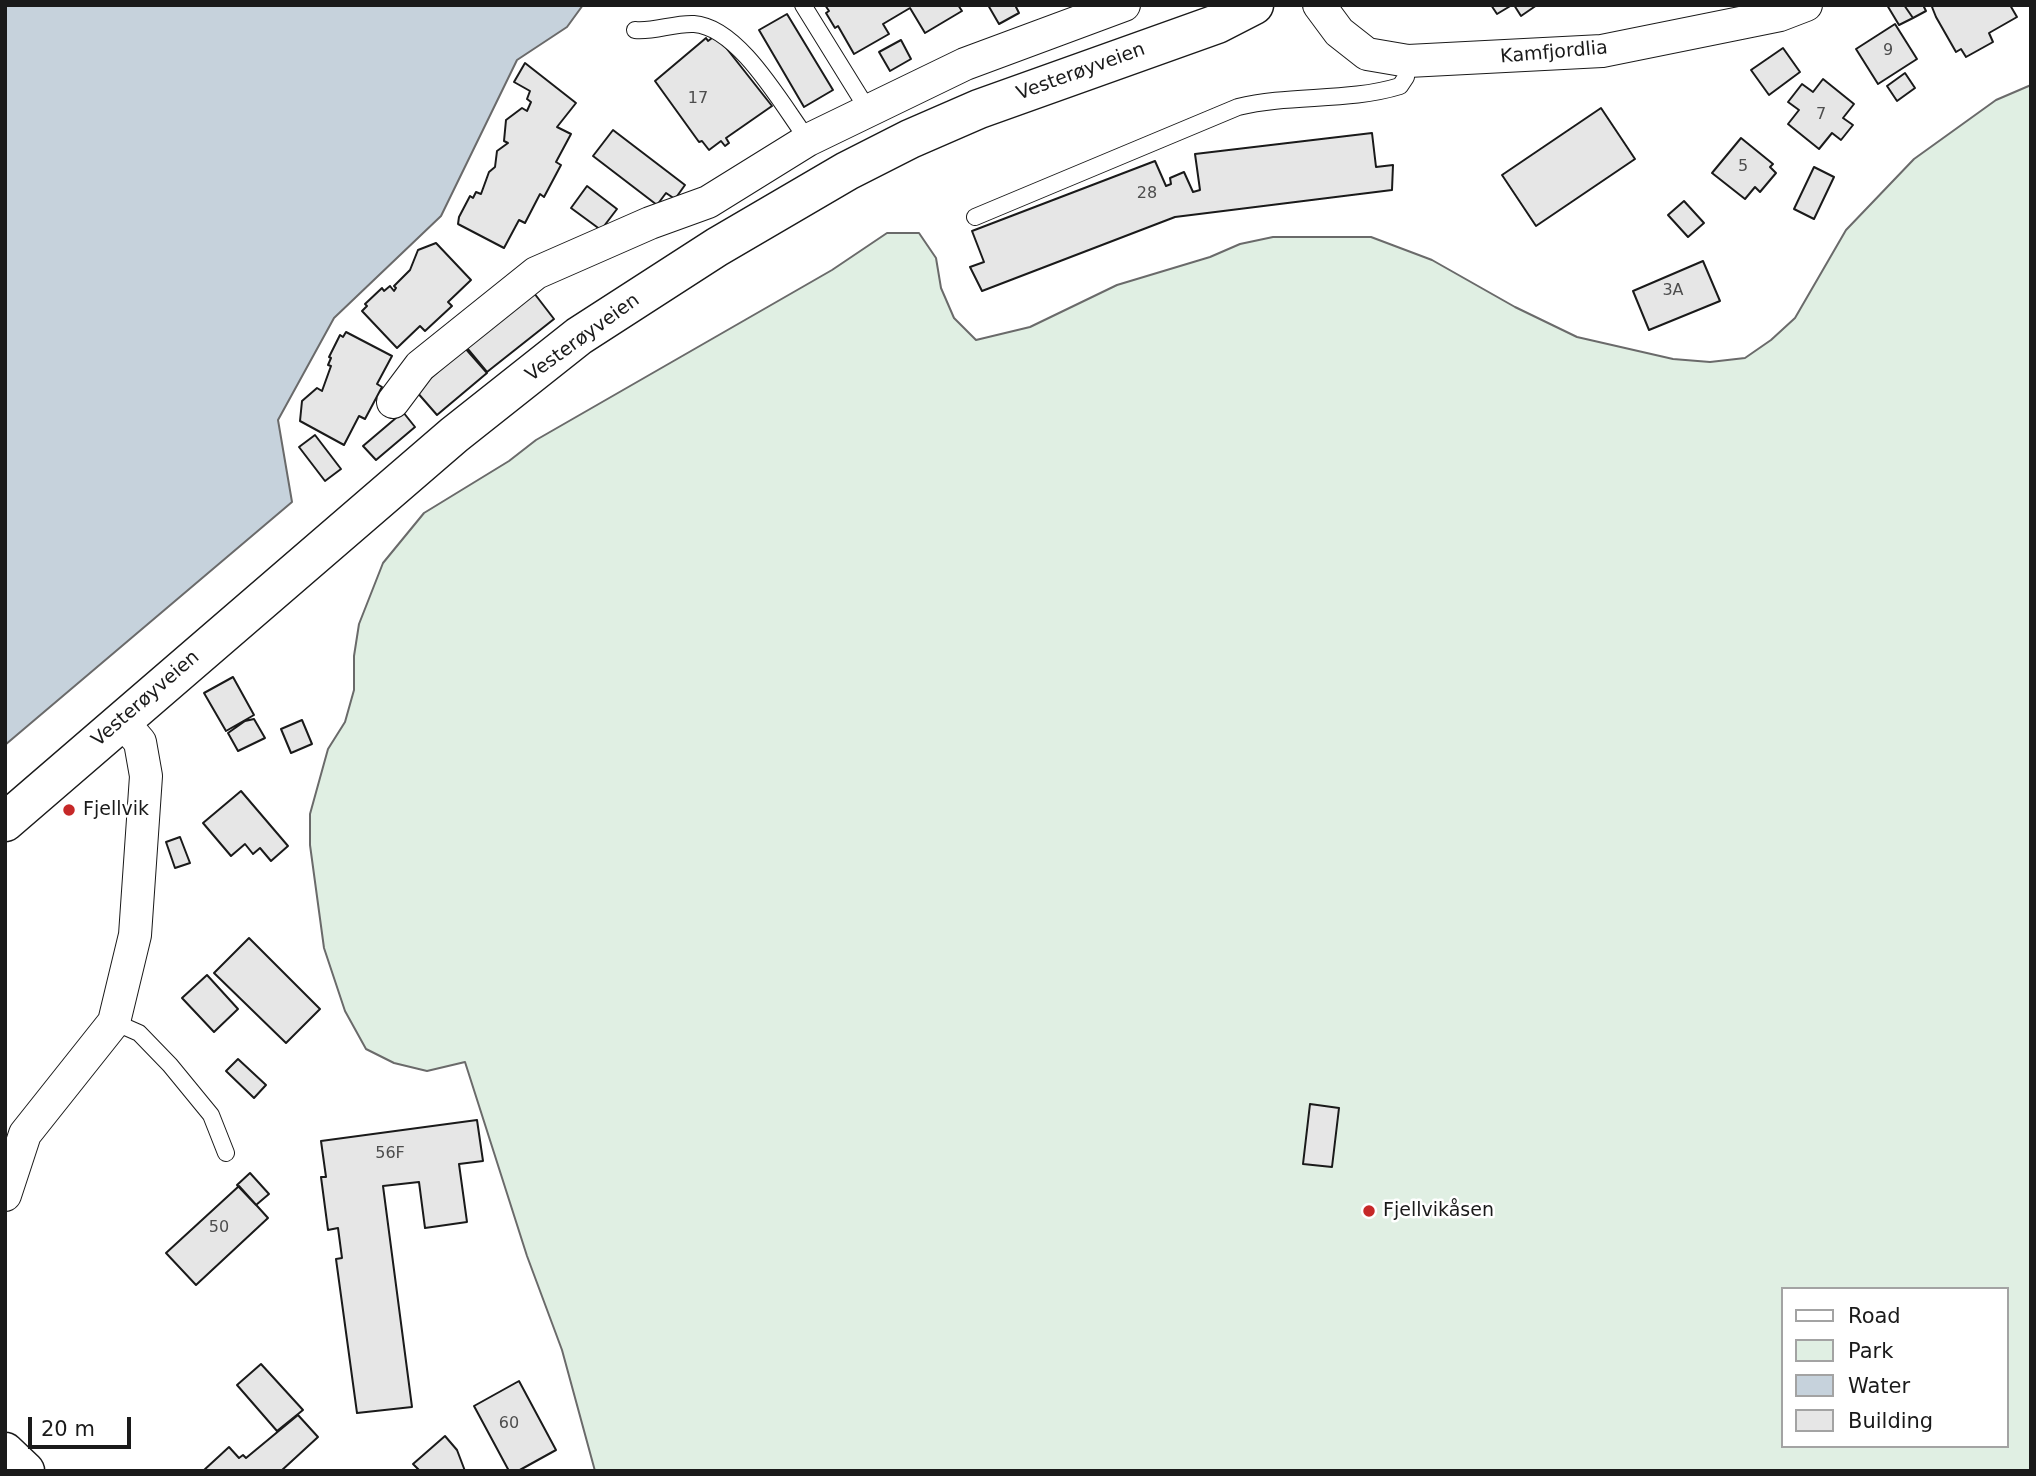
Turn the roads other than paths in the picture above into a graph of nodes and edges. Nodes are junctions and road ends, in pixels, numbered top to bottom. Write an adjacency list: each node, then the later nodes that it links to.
1 (803, 5): 8 (lane)
2 (1124, 5): 8 (street)
3 (1254, 5): 12 (main road, Vesterøyveien)
4 (1319, 5): 7 (street, Kamfjordlia)
5 (1806, 5): 7 (street, Kamfjordlia)
6 (635, 30): 9 (lane)
7 (1408, 61): 10 (lane)
8 (868, 110): 9 (street)
9 (808, 140): 11 (street)
10 (975, 217)
11 (393, 402)
12 (121, 720): 13 (main road, Vesterøyveien); 14 (street)
13 (5, 822)
14 (114, 1022): 15 (lane); 16 (street)
15 (226, 1153)
16 (5, 1195)
17 (5, 1452): 18 (main road)
18 (25, 1471)

